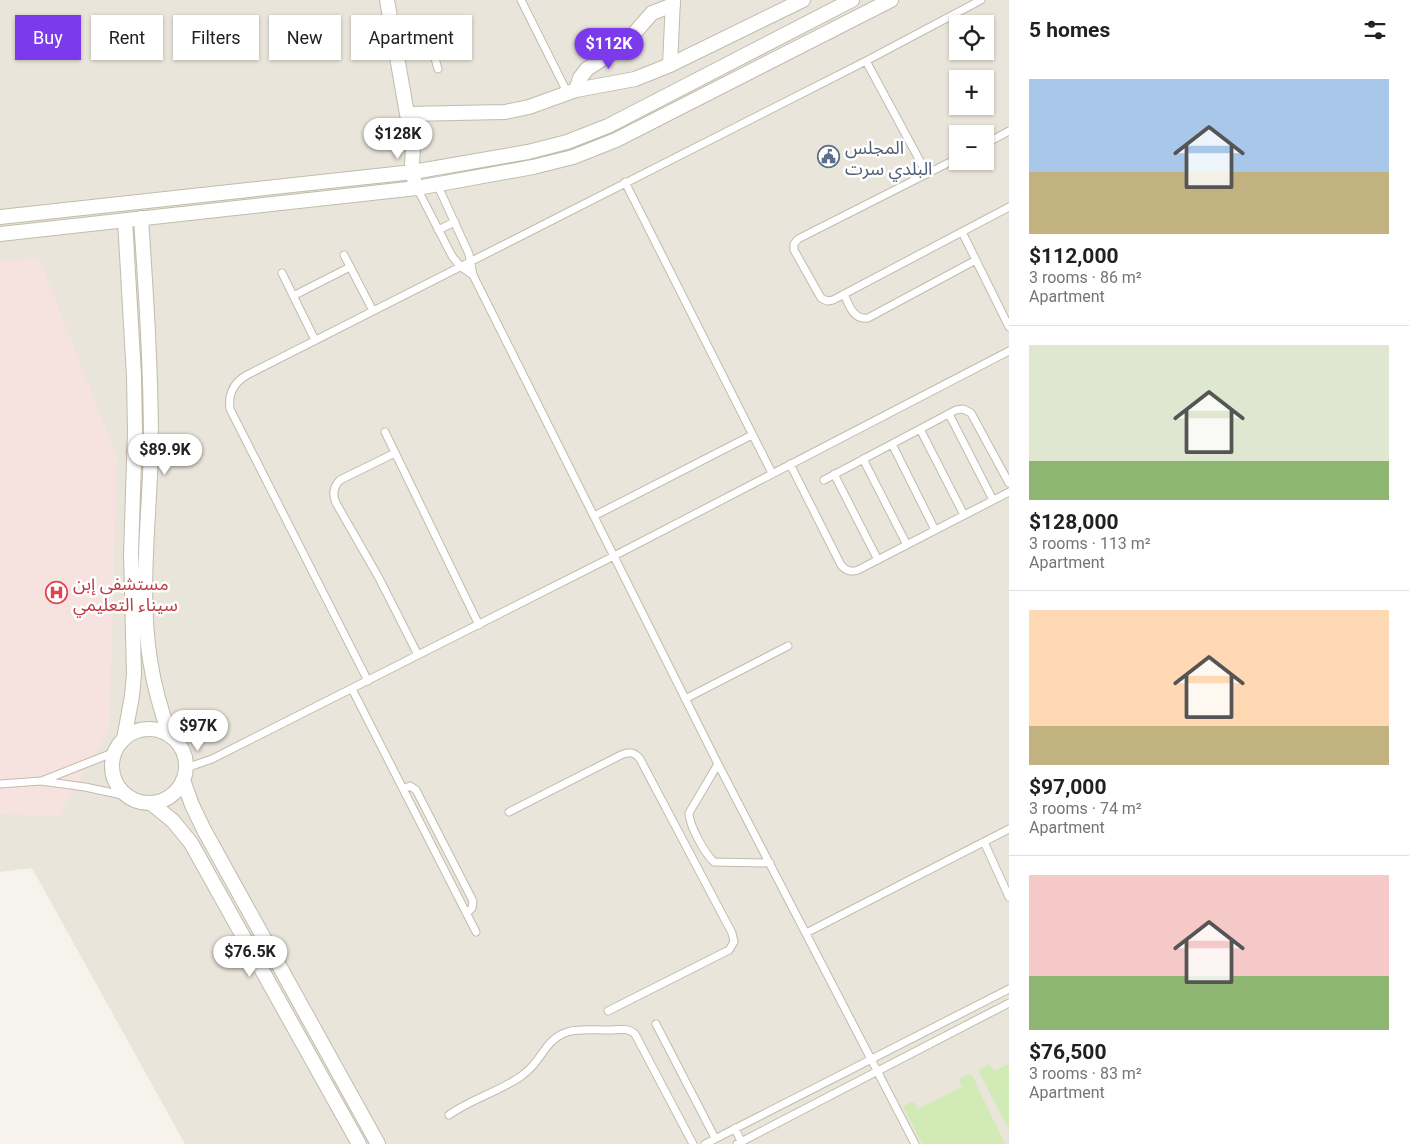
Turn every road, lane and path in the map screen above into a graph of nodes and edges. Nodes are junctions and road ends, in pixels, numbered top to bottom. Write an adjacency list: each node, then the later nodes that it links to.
1 (387, 0): 8 (street)
2 (521, 0): 14 (lane)
3 (803, 0): 12 (street)
4 (852, 0): 20 (street)
5 (890, 0): 24 (street)
6 (981, 0): 11 (lane)
7 (673, 2): 12 (street); 14 (street)
8 (390, 15)
9 (398, 60): 15 (street)
10 (436, 60): 13 (lane)
11 (866, 61): 22 (lane); 23 (lane)
12 (670, 65): 14 (street)
13 (438, 69)
14 (572, 91): 15 (street)
15 (407, 114): 18 (street)
16 (1009, 132): 17 (lane)
17 (994, 140)
18 (413, 148): 20 (street); 21 (street)
19 (949, 163): 22 (lane)
20 (430, 169): 21 (street); 24 (street)
21 (413, 172): 25 (street); 27 (street)
22 (927, 174): 41 (lane)
23 (625, 182): 35 (lane); 50 (lane)
24 (437, 184): 25 (street); 30 (lane)
25 (417, 188): 28 (street); 31 (lane)
26 (1009, 207): 32 (lane)
27 (0, 217)
28 (141, 218): 29 (street); 73 (street)
29 (125, 220): 33 (street); 74 (street)
30 (455, 222): 31 (lane); 35 (lane)
31 (438, 230): 37 (lane)
32 (962, 232): 36 (lane); 41 (lane)
33 (0, 234)
34 (344, 254): 38 (lane)
35 (471, 260): 37 (lane); 40 (lane)
36 (976, 260): 41 (lane); 44 (lane)
37 (460, 266): 40 (lane); 43 (lane)
38 (350, 267): 42 (lane); 43 (lane)
39 (282, 273): 42 (lane)
40 (472, 275): 62 (lane)
41 (844, 294)
42 (293, 296): 45 (lane)
43 (373, 311): 45 (lane)
44 (1009, 327)
45 (315, 340): 70 (lane)
46 (1009, 351): 54 (lane)
47 (949, 414): 48 (lane); 58 (lane); 60 (lane)
48 (920, 429): 51 (lane); 61 (lane)
49 (385, 432): 52 (lane)
50 (752, 434): 55 (lane); 62 (lane)
51 (892, 444): 53 (lane); 63 (lane)
52 (395, 453): 67 (lane); 69 (lane)
53 (864, 459): 56 (lane); 64 (lane)
54 (790, 464): 55 (lane); 66 (lane)
55 (772, 473): 65 (lane)
56 (834, 474): 57 (lane); 66 (lane)
57 (824, 480)
58 (1009, 482)
59 (1009, 492): 60 (lane)
60 (993, 500): 61 (lane)
61 (964, 515): 63 (lane)
62 (594, 516): 65 (lane)
63 (935, 530): 64 (lane)
64 (907, 545): 66 (lane)
65 (614, 556): 67 (lane); 72 (lane)
66 (878, 560)
67 (479, 625): 69 (lane)
68 (788, 646): 72 (lane)
69 (418, 656): 70 (lane)
70 (368, 681): 71 (lane)
71 (352, 689): 77 (lane); 80 (lane)
72 (685, 699): 76 (lane)
73 (170, 736): 74 (street); 77 (street)
74 (124, 739): 75 (street)
75 (115, 752): 78 (lane); 81 (street)
76 (718, 764): 85 (lane); 88 (lane)
77 (184, 774): 82 (street); 106 (street)
78 (41, 781): 79 (lane); 81 (lane)
79 (0, 784)
80 (403, 789): 90 (lane); 90 (lane)
81 (127, 796): 82 (street)
82 (151, 803): 105 (street)
83 (509, 812): 87 (lane)
84 (1009, 829): 86 (lane)
85 (700, 842): 87 (lane); 88 (lane)
86 (984, 842): 89 (lane); 92 (lane)
87 (687, 848): 95 (lane)
88 (770, 863): 92 (lane)
89 (1009, 897)
90 (467, 913): 91 (lane)
91 (476, 932)
92 (806, 933): 97 (lane)
93 (1009, 989): 97 (lane)
94 (1009, 1003): 98 (lane)
95 (608, 1011)
96 (656, 1024): 103 (lane)
97 (872, 1058): 98 (lane); 99 (lane)
98 (878, 1070): 101 (lane); 109 (lane)
99 (778, 1106): 101 (lane); 102 (lane)
100 (449, 1115): 107 (lane)
101 (784, 1120): 104 (lane)
102 (735, 1128): 103 (lane); 104 (lane)
103 (715, 1138): 108 (lane)
104 (740, 1143)
105 (359, 1144)
106 (378, 1144)
107 (693, 1144)
108 (704, 1144)
109 (915, 1144)

